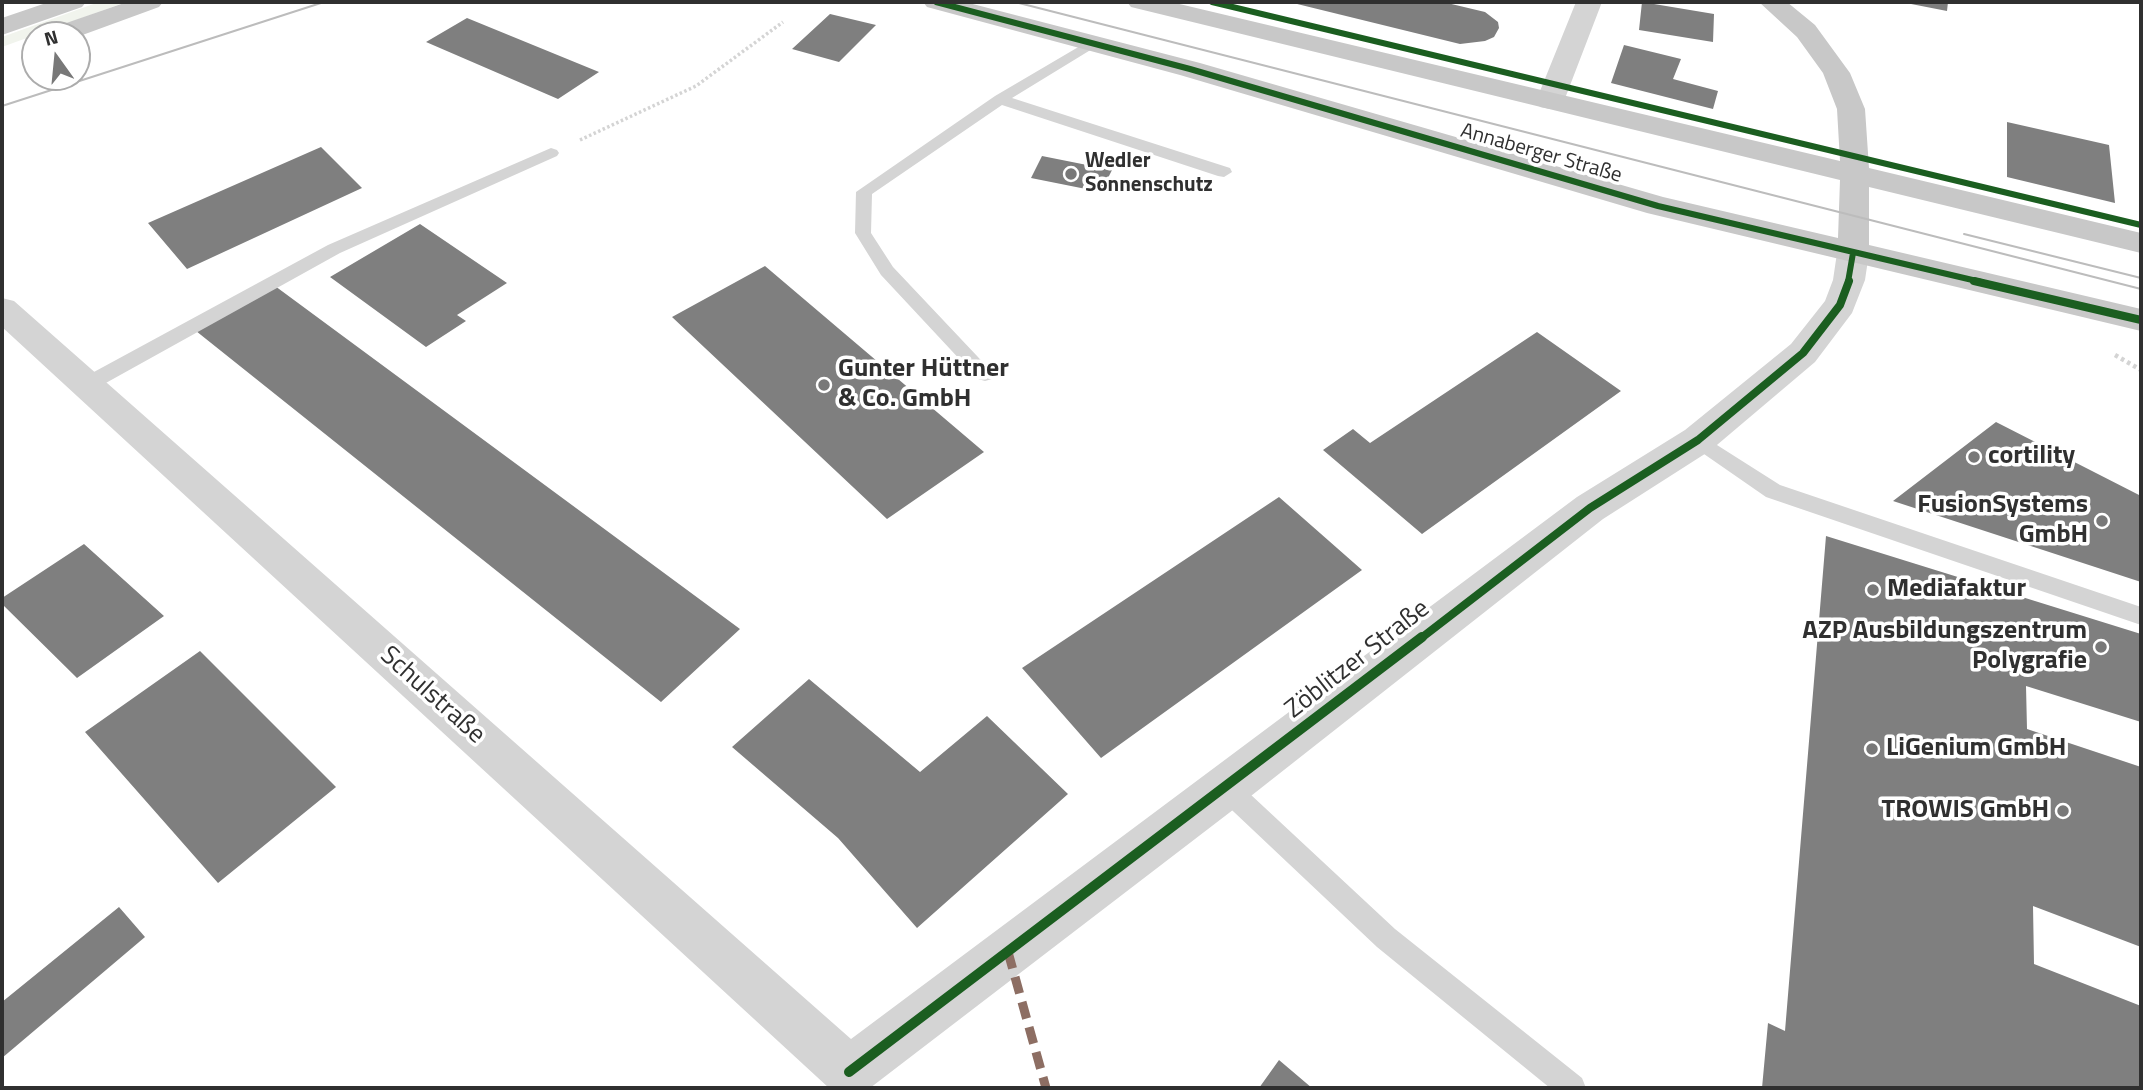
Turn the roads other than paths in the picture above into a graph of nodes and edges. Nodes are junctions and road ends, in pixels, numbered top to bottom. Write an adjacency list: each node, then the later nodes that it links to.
1 (73, 2): 8 (main road)
2 (150, 2): 7 (main road)
3 (936, 2): 9 (main road, Annaberger Straße)
4 (1140, 2): 11 (main road, Annaberger Straße)
5 (1589, 2): 11 (street)
6 (1772, 2): 14 (main road)
7 (91, 23)
8 (2, 27)
9 (1091, 43): 10 (lane); 16 (main road, Annaberger Straße)
10 (1000, 99): 13 (lane); 19 (lane)
11 (1550, 101): 14 (main road, Annaberger Straße)
12 (551, 153): 20 (lane)
13 (1224, 172)
14 (1854, 174): 15 (main road, Annaberger Straße); 16 (main road)
15 (2141, 243)
16 (1853, 253): 18 (main road, Annaberger Straße); 21 (street, Zöblitzer Straße)
17 (2, 309): 20 (street, Schulstraße)
18 (2141, 320)
19 (985, 374)
20 (88, 384): 24 (street, Schulstraße)
21 (1698, 440): 22 (lane); 23 (street, Zöblitzer Straße)
22 (2141, 616)
23 (1226, 788): 24 (street, Zöblitzer Straße); 25 (lane)
24 (846, 1080)
25 (1572, 1088)

